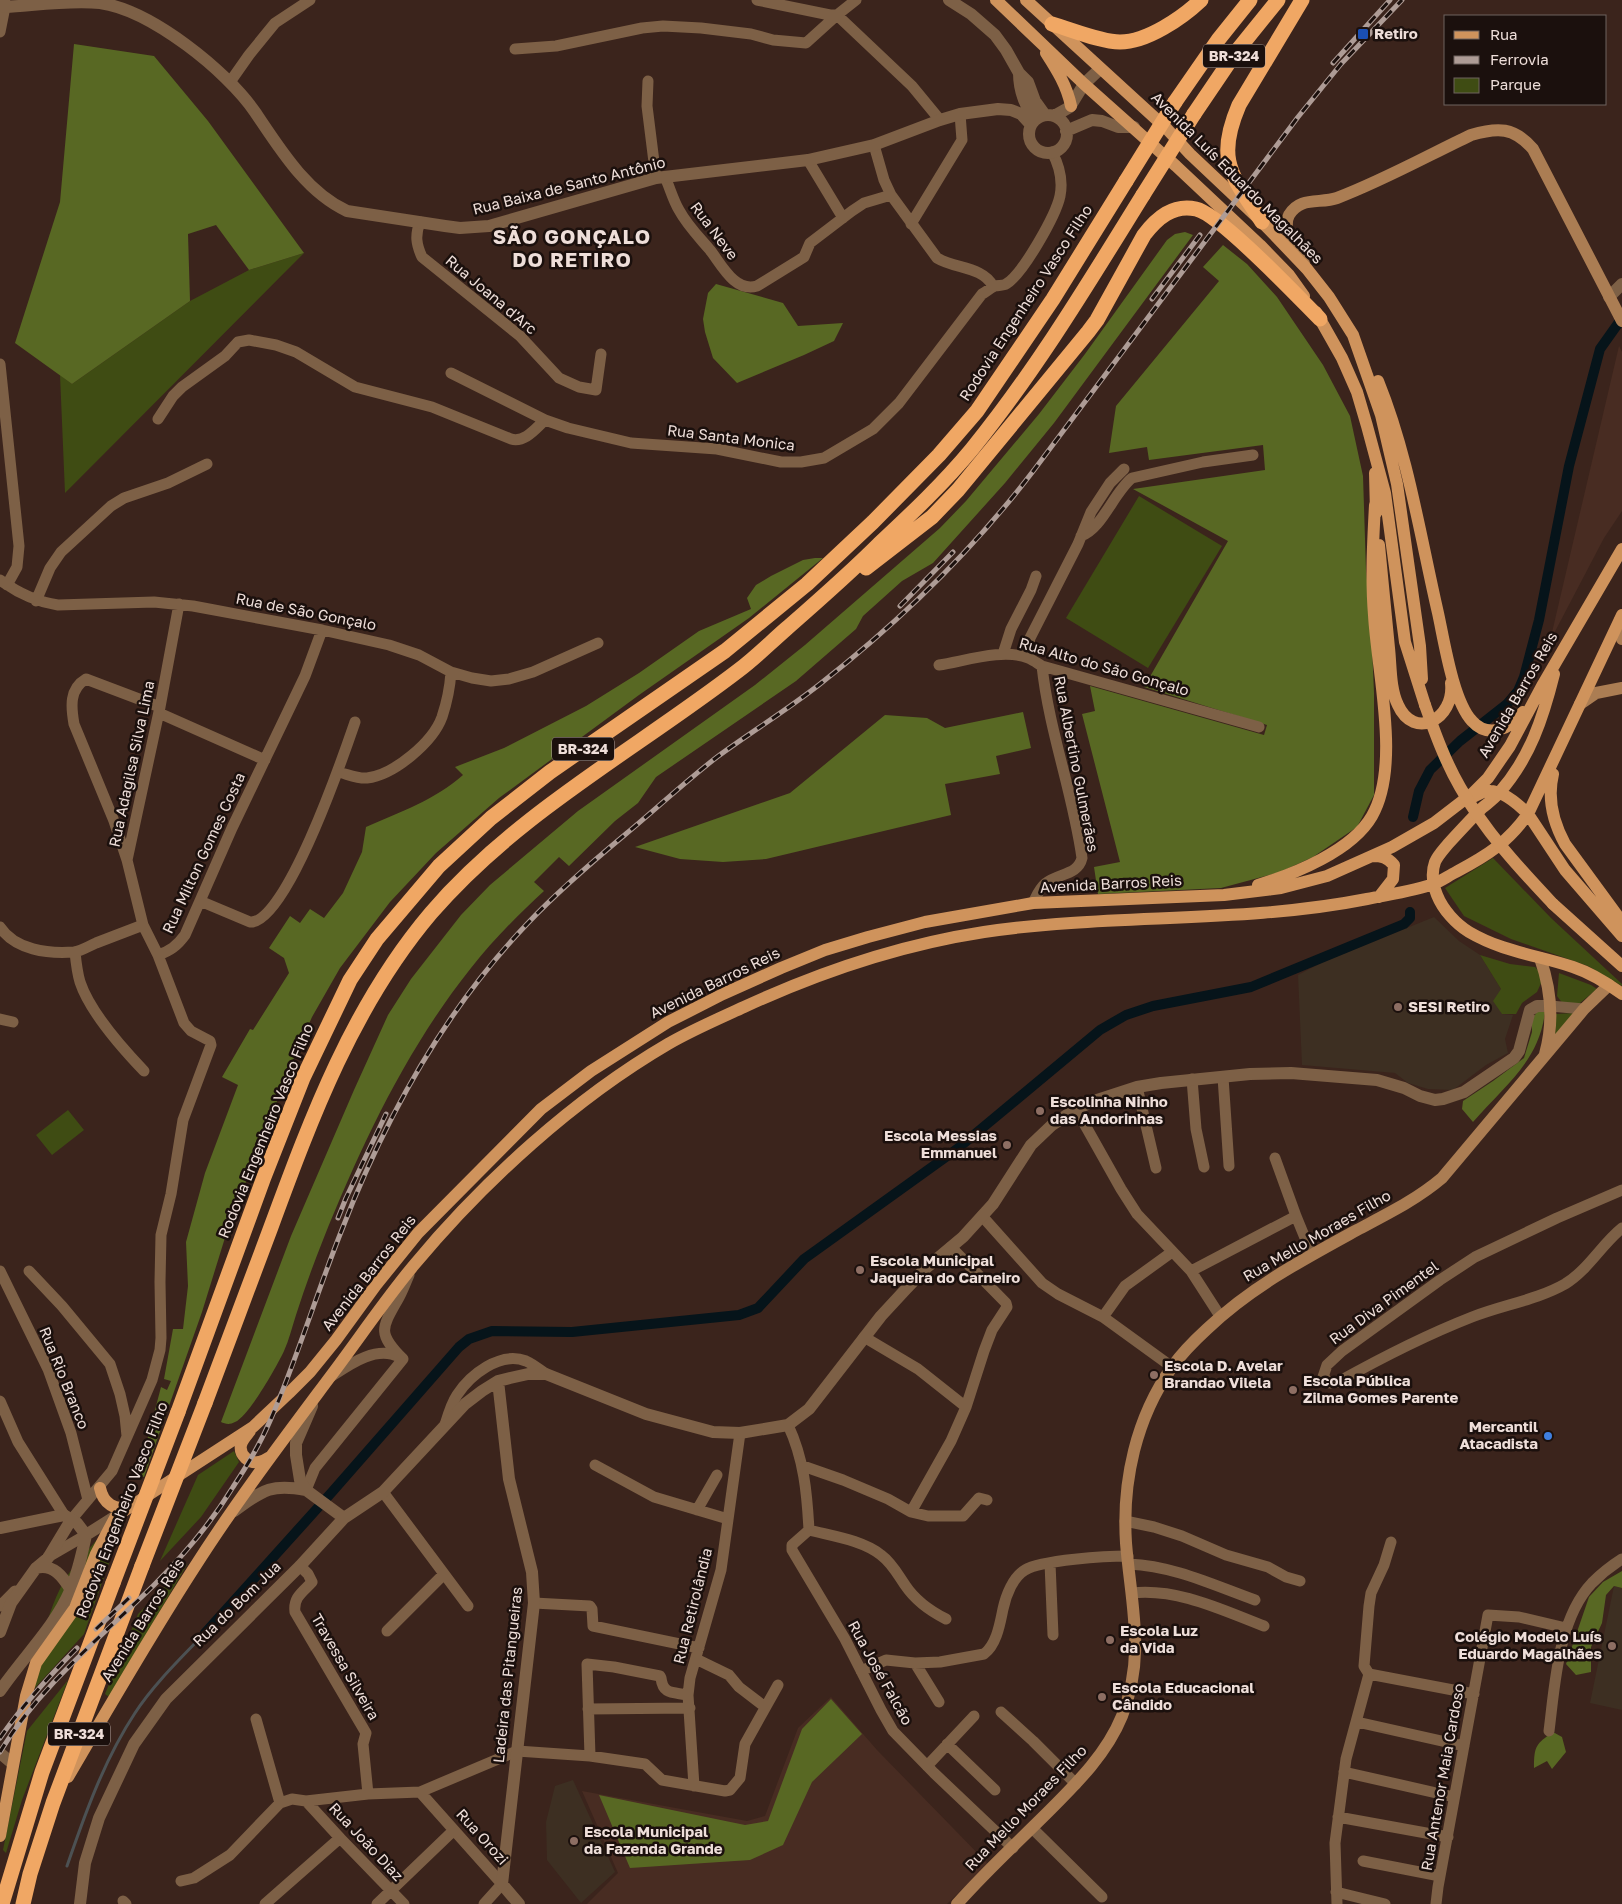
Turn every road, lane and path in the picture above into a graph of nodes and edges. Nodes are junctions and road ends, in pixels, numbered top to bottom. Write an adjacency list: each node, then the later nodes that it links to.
1 (310, 0): 19 (street)
2 (757, 0): 12 (street)
3 (856, 0): 12 (street)
4 (949, 0): 23 (street)
5 (996, 0): 15 (main road, Avenida Luís Eduardo Magalhães)
6 (1026, 0): 13 (main road, Avenida Luís Eduardo Magalhães)
7 (1202, 0): 13 (highway)
8 (1250, 0): 233 (highway, Rodovia Engenheiro Vasco Filho / BR-324, bridge)
9 (1278, 0): 56 (highway, BR-324, bridge)
10 (1302, 0): 34 (highway)
11 (3, 5): 14 (street); 19 (street, Rua Baixa de Santo Antônio)
12 (837, 15): 16 (street); 24 (street)
13 (1052, 24): 17 (main road, Avenida Luís Eduardo Magalhães)
14 (0, 32)
15 (1035, 36): 20 (main road, Avenida Luís Eduardo Magalhães); 21 (main road)
16 (515, 49)
17 (1100, 68): 20 (street); 34 (main road, Avenida Luís Eduardo Magalhães)
18 (648, 81): 30 (street, Rua Neve)
19 (230, 82): 33 (street, Rua Baixa de Santo Antônio)
20 (1084, 84): 21 (street); 25 (main road, Avenida Luís Eduardo Magalhães)
21 (1071, 106): 23 (street)
22 (960, 114): 23 (street, Rua Baixa de Santo Antônio); 24 (street, Rua Baixa de Santo Antônio); 35 (street)
23 (1042, 119): 26 (street); 28 (street)
24 (940, 120): 27 (street, Rua Baixa de Santo Antônio)
25 (1134, 128): 26 (street); 40 (main road, Avenida Luís Eduardo Magalhães)
26 (1066, 132): 28 (street)
27 (874, 145): 29 (street, Rua Baixa de Santo Antônio); 31 (street)
28 (1052, 152): 38 (street, Rua Santa Monica)
29 (808, 160): 30 (street, Rua Baixa de Santo Antônio); 32 (street)
30 (661, 178): 32 (street, Rua Neve); 33 (street, Rua Baixa de Santo Antônio)
31 (891, 195): 32 (street); 35 (street)
32 (843, 218)
33 (420, 222): 43 (street, Rua Joana d'Arc)
34 (1262, 222): 36 (main road, Avenida Luís Eduardo Magalhães)
35 (911, 224): 38 (street)
36 (1307, 269): 39 (main road); 42 (main road, Avenida Luís Eduardo Magalhães)
37 (1622, 284): 39 (street)
38 (993, 286): 47 (street, Rua Santa Monica)
39 (1609, 297): 41 (main road)
40 (1320, 319): 48 (main road, Avenida Luís Eduardo Magalhães); 56 (highway)
41 (1622, 321)
42 (1353, 335): 67 (main road); 73 (main road, Avenida Luís Eduardo Magalhães)
43 (601, 354)
44 (0, 364): 57 (street)
45 (451, 373): 47 (street, Rua Santa Monica)
46 (158, 419): 47 (street)
47 (545, 420)
48 (1374, 453): 52 (main road); 73 (main road, Avenida Luís Eduardo Magalhães)
49 (1253, 455): 53 (street)
50 (207, 464): 58 (street)
51 (1124, 469): 53 (street)
52 (1375, 505): 67 (main road); 87 (main road)
53 (1081, 536): 65 (street)
54 (1622, 549): 66 (main road, Avenida Barros Reis)
55 (1036, 576): 64 (street)
56 (844, 578): 217 (highway, BR-324, bridge)
57 (3, 583): 58 (street, Rua de São Gonçalo)
58 (36, 601): 59 (street, Rua de São Gonçalo)
59 (179, 604): 61 (street, Rua de São Gonçalo); 75 (street, Rua Adagilsa Silva Lima)
60 (1621, 618): 62 (main road); 74 (main road, Avenida Barros Reis)
61 (322, 630): 70 (street, Rua de São Gonçalo); 79 (street, Rua Milton Gomes Costa)
62 (1622, 639)
63 (598, 643): 70 (street, Rua de São Gonçalo)
64 (1002, 654): 65 (street, Rua Alto do São Gonçalo); 68 (street, Rua Alto do São Gonçalo)
65 (1029, 658): 69 (street, Rua Alto do São Gonçalo)
66 (1557, 659): 71 (main road, Avenida Barros Reis); 81 (main road)
67 (1449, 663): 71 (main road)
68 (940, 665)
69 (1042, 666): 77 (street, Rua Alto do São Gonçalo); 90 (street, Rua Albertino Gulmerães)
70 (451, 672): 80 (street)
71 (1542, 686): 82 (main road, Avenida Barros Reis)
72 (1621, 688): 74 (main road)
73 (1424, 701): 98 (main road, bridge)
74 (1580, 704): 78 (main road, Avenida Barros Reis)
75 (159, 710): 79 (street); 85 (street, Rua Adagilsa Silva Lima); 85 (street)
76 (355, 722): 80 (street)
77 (1259, 727)
78 (1560, 749): 83 (main road, Avenida Barros Reis); 91 (main road)
79 (265, 760): 89 (street, Rua Milton Gomes Costa)
80 (338, 772): 89 (street)
81 (1499, 793): 82 (main road); 83 (main road); 86 (main road)
82 (1456, 807): 84 (main road, Avenida Barros Reis)
83 (1528, 814): 86 (main road, Avenida Barros Reis); 94 (main road)
84 (1370, 856): 87 (main road, Avenida Barros Reis); 88 (main road)
85 (127, 860): 92 (street, Rua Adagilsa Silva Lima)
86 (1434, 884): 88 (main road, Avenida Barros Reis); 97 (main road)
87 (1224, 895): 90 (main road, Avenida Barros Reis)
88 (1379, 897): 122 (main road, Avenida Barros Reis)
89 (200, 901): 96 (street, Rua Milton Gomes Costa)
90 (1033, 904): 139 (main road, Avenida Barros Reis)
91 (1622, 922)
92 (143, 925): 95 (street); 96 (street, Rua Adagilsa Silva Lima)
93 (0, 926): 95 (street)
94 (1622, 936)
95 (75, 952): 106 (street)
96 (158, 955): 141 (street)
97 (1540, 958): 99 (main road); 101 (main road, Rua Mello Moraes Filho)
98 (1622, 966)
99 (1609, 985): 100 (main road); 102 (main road, Rua Mello Moraes Filho)
100 (1622, 994)
101 (1550, 1006): 102 (street); 105 (main road, Rua Mello Moraes Filho); 107 (street)
102 (1584, 1009): 105 (main road, Rua Mello Moraes Filho)
103 (0, 1019): 104 (street)
104 (13, 1022)
105 (1545, 1056): 121 (main road, Rua Mello Moraes Filho)
106 (144, 1071)
107 (1223, 1077): 108 (street); 112 (street)
108 (1192, 1079): 109 (street); 113 (street)
109 (1137, 1087): 110 (street); 114 (street)
110 (1076, 1109): 116 (street); 120 (street)
111 (1275, 1158): 117 (street)
112 (1229, 1166)
113 (1204, 1167)
114 (1156, 1168)
115 (1622, 1190): 118 (street, Rua Diva Pimentel)
116 (982, 1216): 119 (street); 127 (street)
117 (1296, 1216): 121 (street); 125 (street)
118 (1622, 1228)
119 (951, 1247): 128 (street); 136 (street)
120 (1172, 1252): 125 (street); 127 (street)
121 (1312, 1255): 126 (main road, Rua Mello Moraes Filho)
122 (414, 1265): 129 (street); 132 (main road, Avenida Barros Reis)
123 (0, 1271): 149 (street, Rua Rio Branco)
124 (29, 1271): 141 (street)
125 (1191, 1271): 126 (street)
126 (1220, 1316): 130 (main road, Rua Mello Moraes Filho)
127 (1103, 1317): 130 (street)
128 (864, 1338): 136 (street); 138 (street)
129 (403, 1359): 132 (street); 148 (street)
130 (1172, 1367): 159 (main road, Rua Mello Moraes Filho)
131 (546, 1374): 133 (street); 137 (street); 140 (street)
132 (331, 1377): 134 (main road, Avenida Barros Reis)
133 (498, 1381): 137 (street, Rua do Bom Jua); 176 (street, Ladeira das Pitangueiras)
134 (317, 1394): 142 (main road, Avenida Barros Reis); 148 (street)
135 (0, 1402): 156 (street)
136 (966, 1408): 154 (street)
137 (445, 1425): 147 (street, Rua do Bom Jua)
138 (788, 1425): 140 (street); 144 (street)
139 (252, 1427): 142 (main road); 151 (main road, Avenida Barros Reis)
140 (740, 1433): 158 (street, Rua Retirolândia)
141 (127, 1438): 146 (street)
142 (270, 1457): 153 (main road, Avenida Barros Reis)
143 (596, 1465): 152 (street)
144 (803, 1466): 154 (street); 161 (street)
145 (717, 1475): 152 (street)
146 (100, 1488): 149 (street); 151 (main road)
147 (383, 1492): 157 (street, Rua do Bom Jua); 170 (street)
148 (310, 1493): 153 (street); 157 (street)
149 (88, 1500): 156 (street)
150 (987, 1500): 154 (street)
151 (135, 1504): 155 (main road, Avenida Barros Reis)
152 (698, 1510): 158 (street)
153 (234, 1511): 217 (main road, Avenida Barros Reis)
154 (911, 1512)
155 (116, 1516): 162 (street); 207 (main road, Avenida Barros Reis)
156 (68, 1518): 160 (street); 162 (street); 164 (street)
157 (344, 1518): 168 (street, Rua do Bom Jua)
158 (728, 1518): 185 (street, Rua Retirolândia)
159 (1126, 1521): 166 (main road, Rua Mello Moraes Filho); 171 (street)
160 (0, 1528)
161 (809, 1530): 179 (street); 187 (street, Rua José Falcão)
162 (86, 1535): 164 (street); 173 (street)
163 (1391, 1542): 188 (street)
164 (48, 1558): 169 (street)
165 (1622, 1559): 181 (street)
166 (1128, 1560): 167 (street); 174 (main road, Rua Mello Moraes Filho); 175 (street)
167 (1050, 1563): 184 (street); 186 (street)
168 (300, 1566): 214 (street, Travessa Silveira); 235 (street, Rua do Bom Jua)
169 (36, 1568): 172 (street); 173 (street)
170 (444, 1574): 178 (street); 182 (street)
171 (1300, 1581)
172 (24, 1583): 177 (street); 183 (street)
173 (71, 1590): 190 (street)
174 (1132, 1593): 180 (street); 210 (main road, Rua Mello Moraes Filho)
175 (1255, 1600)
176 (534, 1603): 185 (street); 204 (street, Ladeira das Pitangueiras)
177 (0, 1606)
178 (468, 1606)
179 (946, 1619)
180 (1264, 1626)
181 (1566, 1628): 191 (street, Rua Antenor Maia Cardoso); 201 (street)
182 (387, 1630)
183 (0, 1632)
184 (1053, 1635)
185 (697, 1653): 192 (street, Rua Retirolândia); 194 (street)
186 (915, 1662): 187 (street); 193 (street)
187 (861, 1671): 208 (street, Rua José Falcão)
188 (1370, 1674): 191 (street); 200 (street)
189 (778, 1685): 194 (street)
190 (0, 1691)
191 (1474, 1694): 203 (street, Rua Antenor Maia Cardoso)
192 (688, 1695): 195 (street, Rua Retirolândia); 196 (street)
193 (939, 1702)
194 (765, 1707): 211 (street)
195 (690, 1708): 196 (street); 211 (street, Rua Retirolândia)
196 (588, 1709): 206 (street)
197 (1001, 1712): 210 (street)
198 (974, 1716): 202 (street)
199 (256, 1720): 218 (street)
200 (1357, 1722): 203 (street); 209 (street)
201 (1548, 1730)
202 (947, 1744): 208 (street); 212 (street)
203 (1464, 1746): 215 (street, Rua Antenor Maia Cardoso)
204 (517, 1751): 206 (street); 213 (street); 229 (street, Ladeira das Pitangueiras)
205 (0, 1753): 207 (street)
206 (590, 1756): 211 (street)
207 (13, 1764): 222 (main road, Avenida Barros Reis)
208 (927, 1766): 225 (street, Rua José Falcão)
209 (1344, 1772): 215 (street); 219 (street)
210 (1076, 1784): 220 (main road, Rua Mello Moraes Filho)
211 (694, 1786)
212 (995, 1790)
213 (420, 1792): 214 (street); 221 (street, Rua Orozi)
214 (368, 1794): 216 (street)
215 (1454, 1797): 223 (street, Rua Antenor Maia Cardoso)
216 (306, 1801): 218 (street); 224 (street, Rua João Diaz)
217 (53, 1803): 234 (highway, BR-324)
218 (280, 1803): 228 (street)
219 (1338, 1817): 223 (street); 232 (street)
220 (1032, 1828): 225 (main road, Rua Mello Moraes Filho); 231 (street)
221 (454, 1830): 229 (street, Rua Orozi); 230 (street)
222 (0, 1836)
223 (1448, 1837): 227 (street, Rua Antenor Maia Cardoso)
224 (340, 1838): 230 (street, Rua João Diaz); 236 (street)
225 (1009, 1845): 241 (main road, Rua Mello Moraes Filho)
226 (1363, 1860): 227 (street)
227 (1440, 1876): 243 (street, Rua Antenor Maia Cardoso)
228 (182, 1881)
229 (502, 1884): 239 (street); 240 (street, Rua Orozi)
230 (390, 1891): 237 (street); 238 (street, Rua João Diaz)
231 (1102, 1897)
232 (1336, 1898): 242 (street)
233 (2, 1904)
234 (23, 1904)
235 (80, 1904)
236 (265, 1904)
237 (377, 1904)
238 (404, 1904)
239 (484, 1904)
240 (519, 1904)
241 (957, 1904)
242 (1385, 1904)
243 (1436, 1904)

